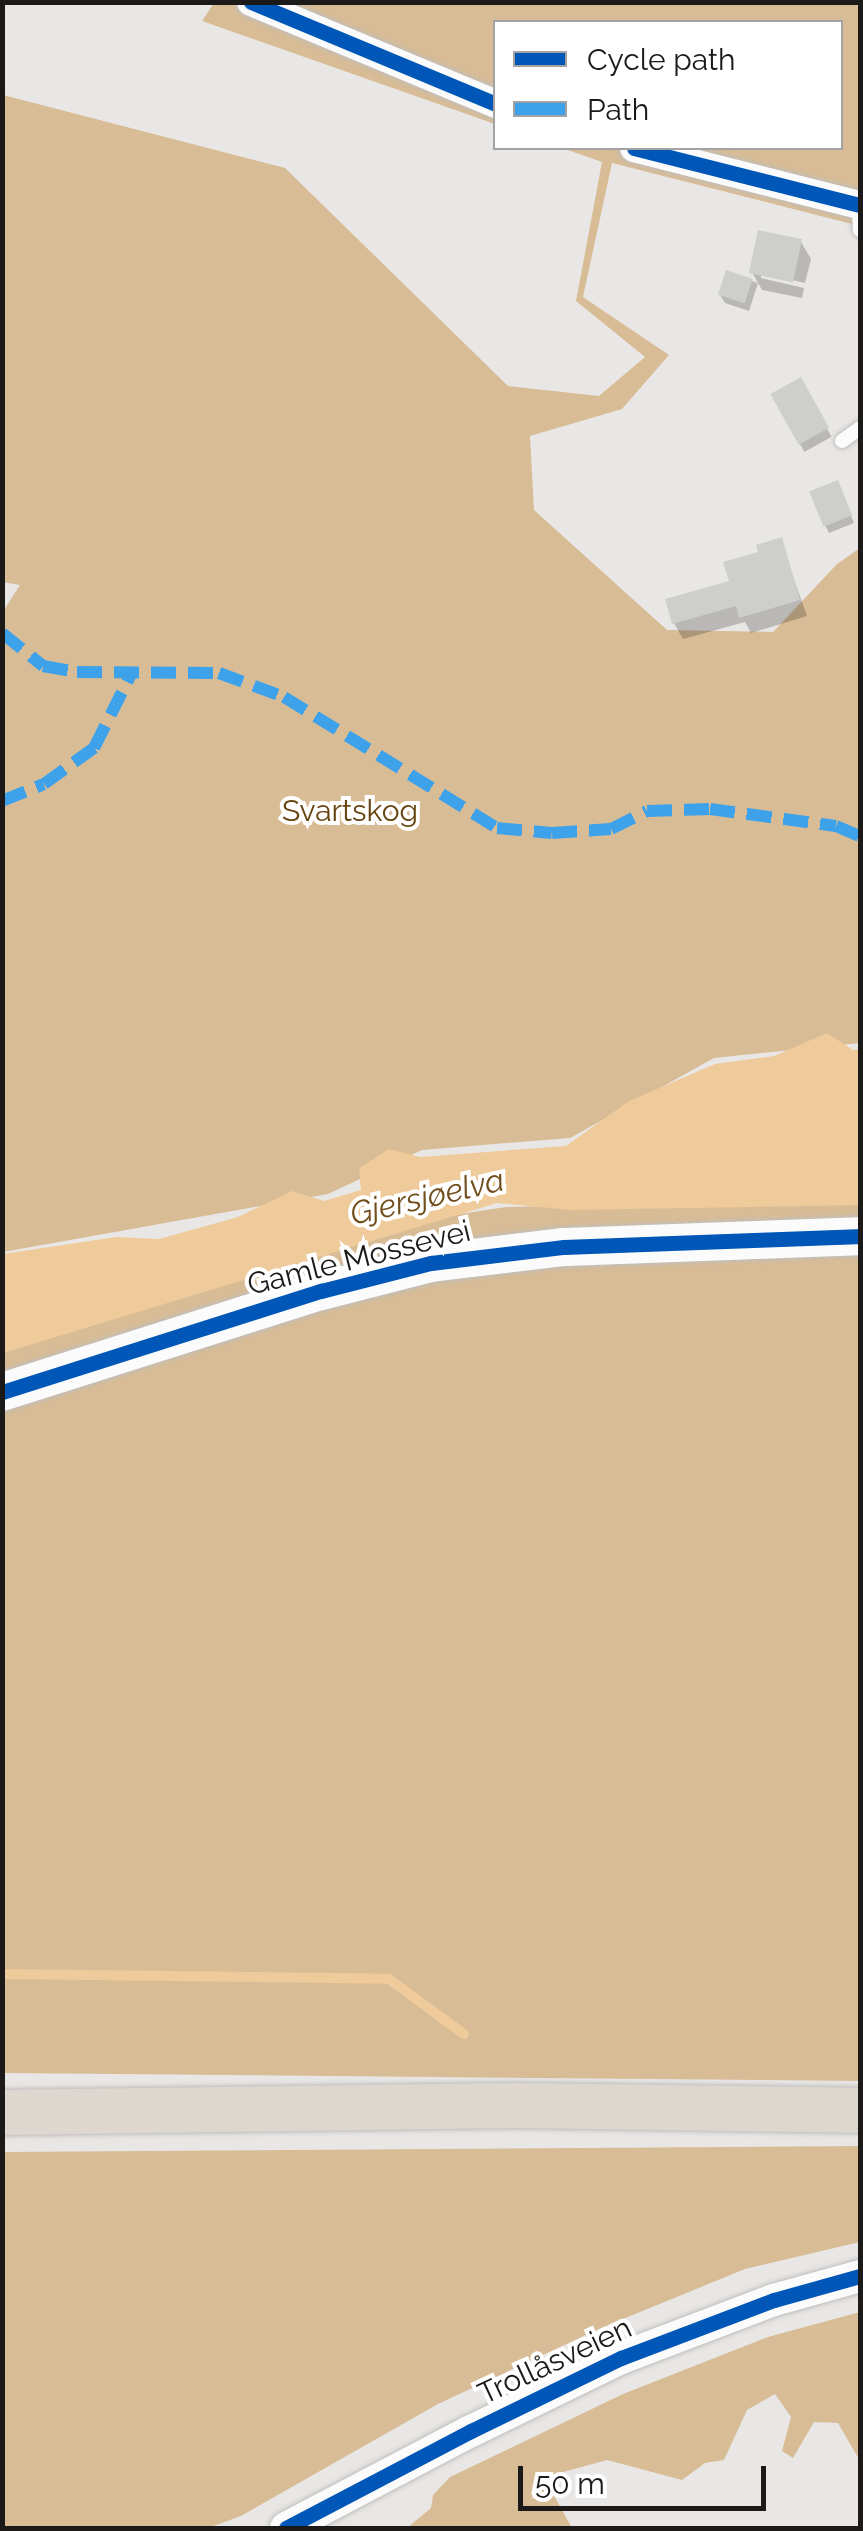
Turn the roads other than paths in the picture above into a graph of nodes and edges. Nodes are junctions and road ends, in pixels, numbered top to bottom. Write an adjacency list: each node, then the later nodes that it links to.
1 (251, 2): 2 (street)
2 (493, 103)
3 (642, 150): 4 (street)
4 (860, 205): 5 (lane)
5 (860, 230)
6 (860, 428): 7 (lane)
7 (842, 441)
8 (860, 1236): 9 (main road, Gamle Mossevei)
9 (2, 1392)
10 (2, 2083): 11 (highway)
11 (860, 2084)
12 (860, 2110): 13 (highway)
13 (2, 2112)
14 (860, 2276): 15 (street, Trollåsveien)
15 (286, 2528)

